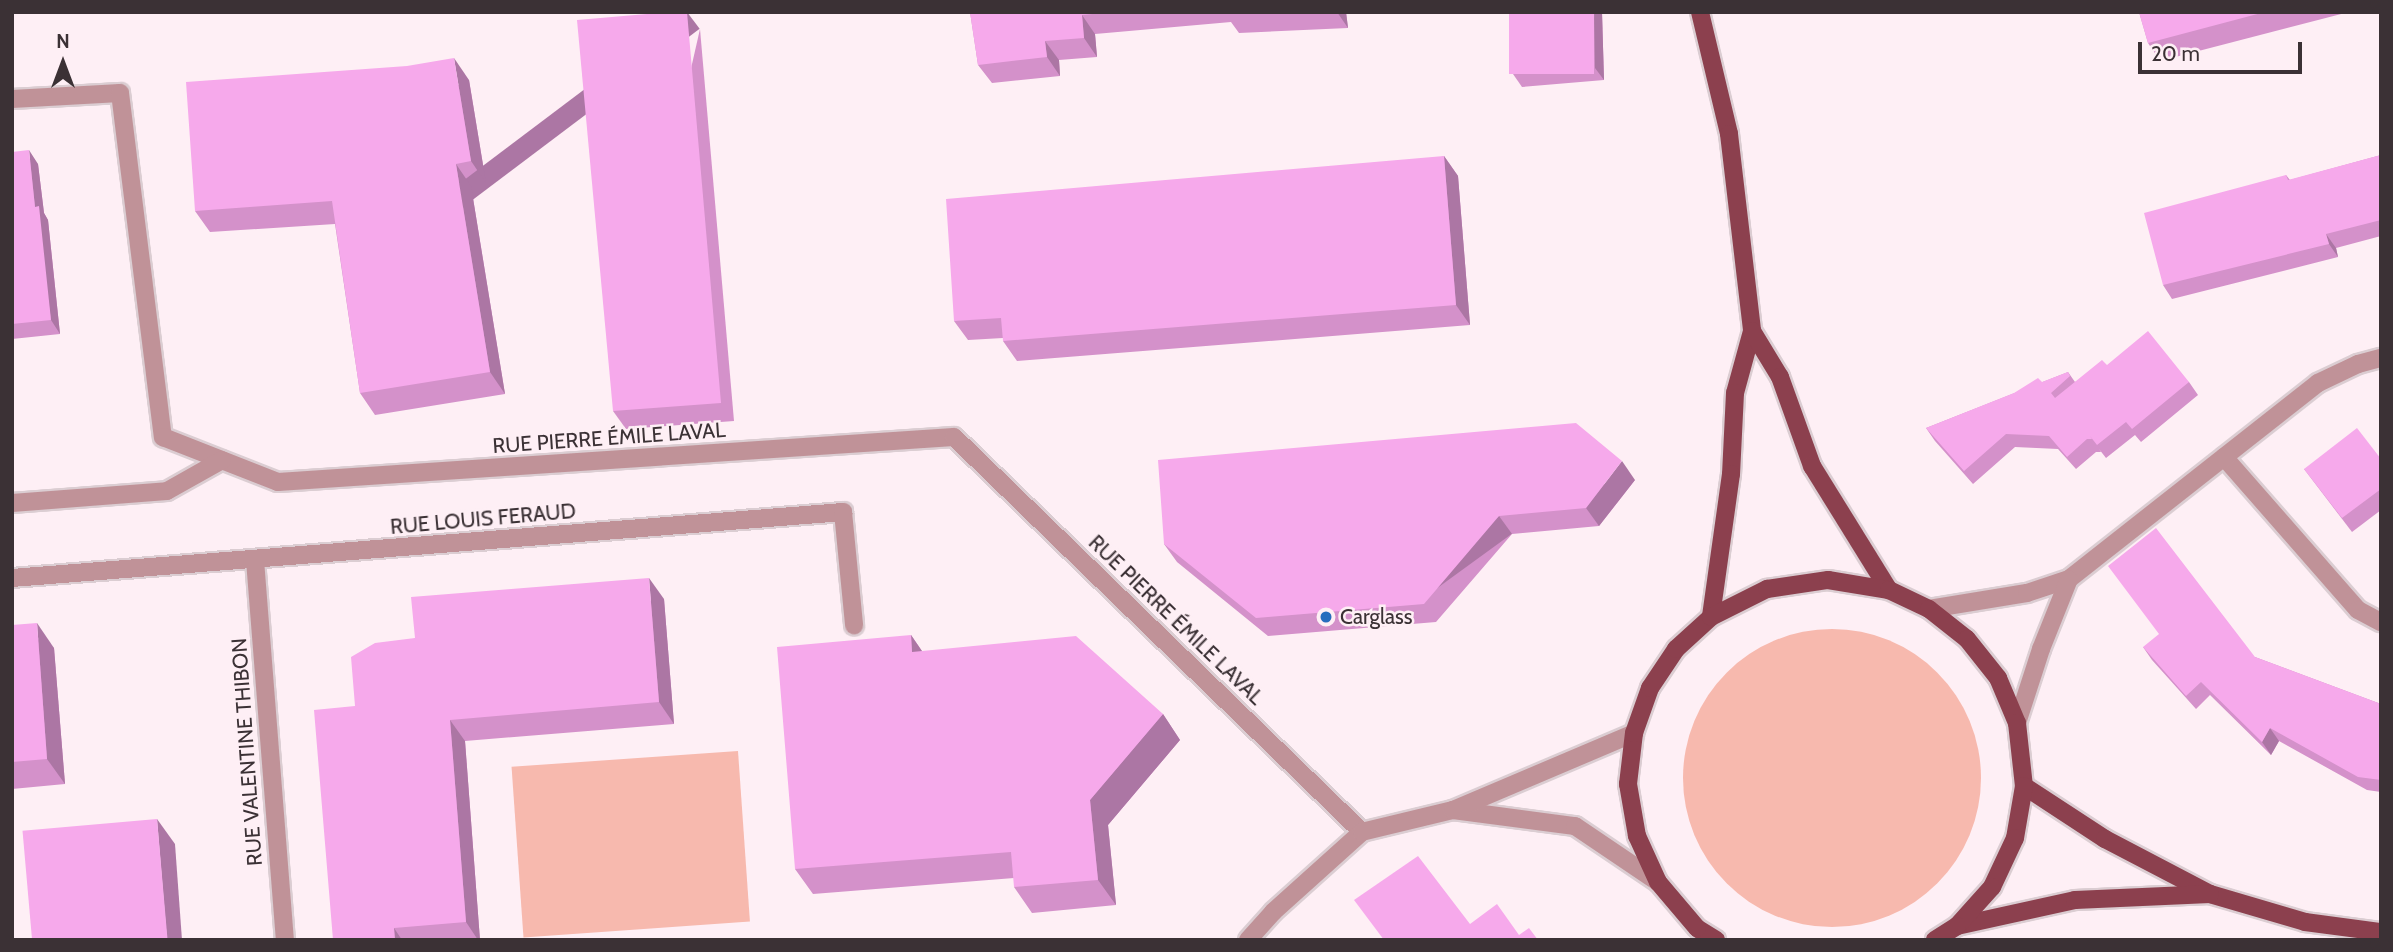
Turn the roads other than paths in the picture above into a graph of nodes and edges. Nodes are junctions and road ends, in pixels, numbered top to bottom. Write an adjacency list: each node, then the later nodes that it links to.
1 (1700, 12): 3 (main road)
2 (12, 99): 6 (street, RUE PIERRE ÉMILE LAVAL)
3 (1752, 331): 11 (main road); 13 (main road)
4 (2381, 358): 5 (street)
5 (2224, 457): 10 (street); 14 (street)
6 (222, 460): 7 (street); 20 (street, RUE PIERRE ÉMILE LAVAL)
7 (12, 503)
8 (255, 560): 9 (street, RUE LOUIS FERAUD); 15 (street, RUE LOUIS FERAUD); 26 (street, RUE VALENTINE THIBON)
9 (12, 578)
10 (2069, 579): 12 (street); 16 (street)
11 (1889, 590): 12 (main road); 13 (main road)
12 (1929, 609): 16 (main road)
13 (1712, 617): 17 (main road)
14 (2381, 622)
15 (854, 625)
16 (2017, 723): 18 (main road)
17 (1634, 733): 19 (street); 21 (main road)
18 (2024, 786): 22 (main road); 23 (main road)
19 (1453, 810): 20 (street); 21 (street)
20 (1362, 832): 27 (street)
21 (1658, 882): 25 (main road)
22 (2210, 894): 23 (main road); 24 (main road)
23 (1957, 926): 29 (main road)
24 (2381, 932)
25 (1697, 934): 28 (main road)
26 (285, 940)
27 (1248, 940)
28 (1716, 940)
29 (1936, 940)

